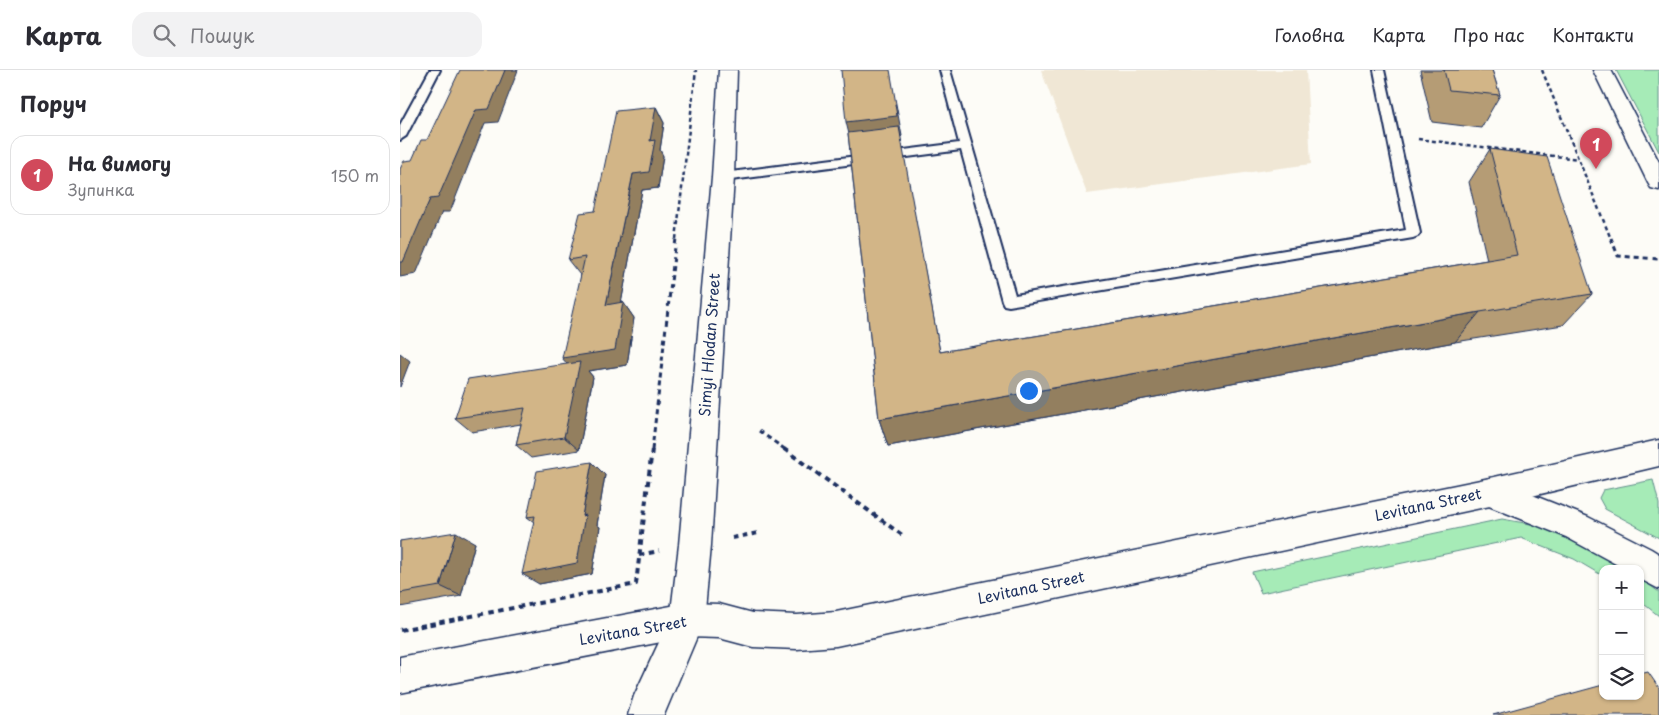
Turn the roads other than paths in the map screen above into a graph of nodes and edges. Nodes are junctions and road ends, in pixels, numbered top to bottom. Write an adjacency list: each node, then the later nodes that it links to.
1 (436, 70): 6 (lane)
2 (728, 70): 8 (main road, Simyi Hlodan Street)
3 (945, 70): 7 (lane)
4 (1379, 70): 7 (lane)
5 (1602, 70): 9 (main road)
6 (400, 136)
7 (966, 146): 8 (lane)
8 (723, 177): 13 (main road, Simyi Hlodan Street)
9 (1659, 183)
10 (1659, 453): 11 (main road, Levitana Street)
11 (1490, 492): 12 (main road); 13 (main road, Levitana Street)
12 (1659, 573)
13 (687, 620): 14 (main road, Levitana Street); 15 (main road, Simyi Hlodan Street)
14 (400, 676)
15 (646, 715)

